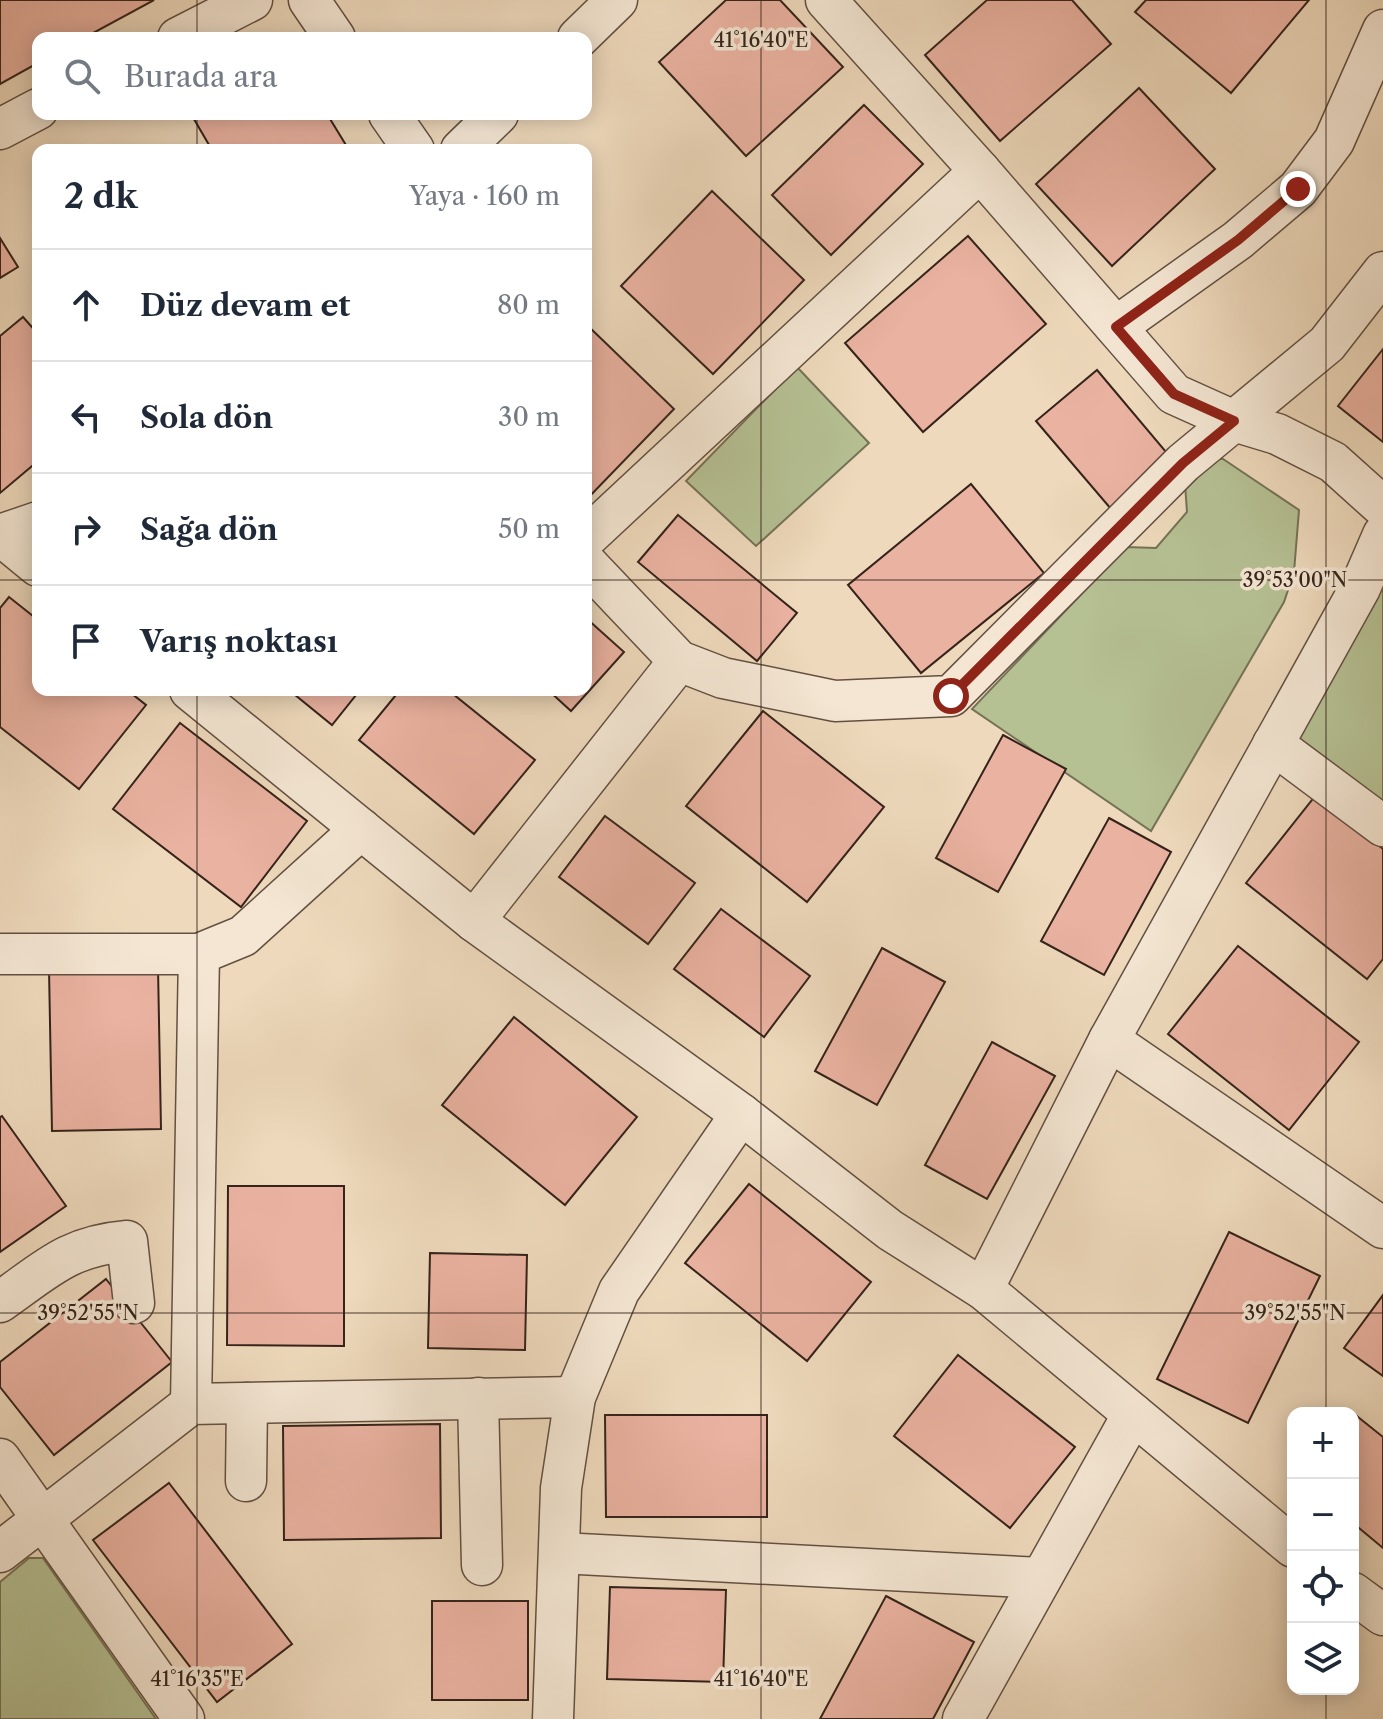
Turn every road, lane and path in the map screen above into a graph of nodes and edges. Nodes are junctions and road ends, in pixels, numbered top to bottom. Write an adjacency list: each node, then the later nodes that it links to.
1 (252, 0): 6 (street)
2 (309, 0): 7 (street)
3 (617, 0): 8 (street)
4 (826, 0): 15 (street)
5 (1383, 30): 17 (street)
6 (190, 32)
7 (331, 32)
8 (584, 32)
9 (32, 112): 12 (street)
10 (393, 120): 13 (street)
11 (492, 120): 14 (street)
12 (0, 129)
13 (410, 144)
14 (467, 144)
15 (980, 171): 17 (street); 21 (street)
16 (1383, 272): 18 (street)
17 (1116, 327): 18 (street)
18 (1234, 421): 19 (street); 26 (street)
19 (1383, 507)
20 (32, 524): 22 (street)
21 (592, 532)
22 (0, 535): 24 (street)
23 (1383, 535): 28 (street)
24 (32, 561)
25 (592, 569): 26 (street)
26 (679, 661): 31 (street)
27 (197, 696): 30 (street)
28 (1273, 744): 29 (street); 34 (street)
29 (1383, 826)
30 (361, 829): 31 (street); 33 (street)
31 (474, 921): 35 (street)
32 (0, 954): 33 (street)
33 (199, 954): 43 (street)
34 (1109, 1040): 36 (street); 37 (street)
35 (741, 1114): 37 (street); 40 (street)
36 (1383, 1228)
37 (983, 1289): 44 (street)
38 (0, 1302): 39 (street)
39 (134, 1303)
40 (575, 1397): 41 (street); 50 (street)
41 (478, 1398): 42 (street); 51 (street)
42 (247, 1403): 43 (street); 46 (street)
43 (191, 1404): 47 (street)
44 (1133, 1414): 48 (street); 52 (street)
45 (0, 1459): 47 (street)
46 (246, 1481)
47 (43, 1519): 49 (street); 55 (street)
48 (1287, 1542)
49 (0, 1552)
50 (560, 1553): 52 (street); 56 (street)
51 (482, 1565)
52 (1041, 1578): 57 (street)
53 (1359, 1597): 54 (street)
54 (1383, 1615)
55 (184, 1719)
56 (553, 1719)
57 (963, 1719)

